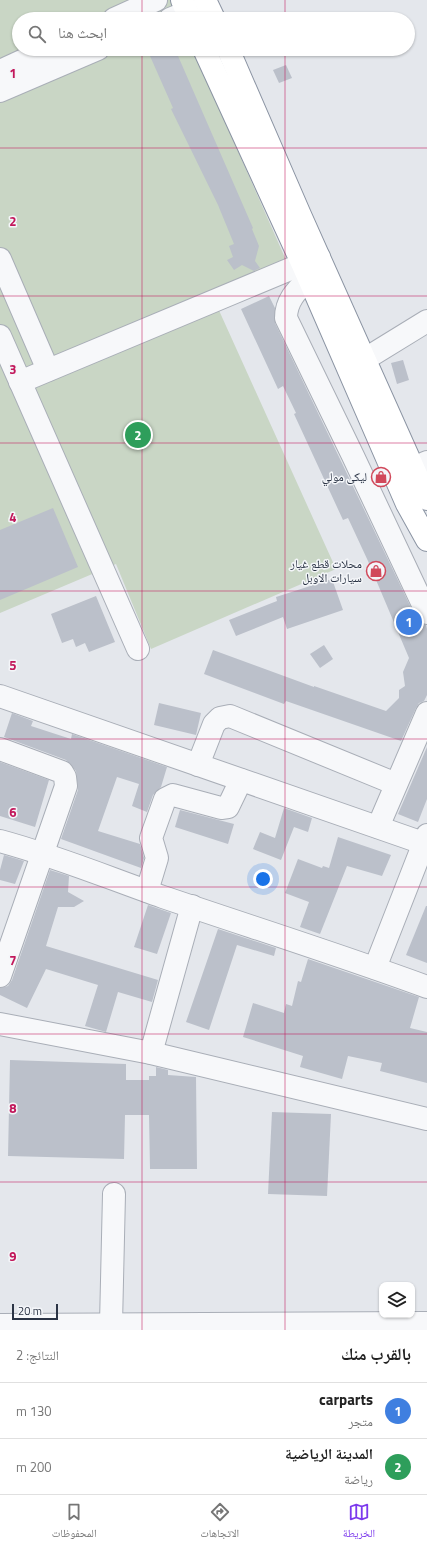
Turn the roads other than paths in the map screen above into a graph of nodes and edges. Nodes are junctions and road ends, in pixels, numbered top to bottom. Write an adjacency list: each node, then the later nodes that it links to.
1 (156, 0): 2 (street)
2 (129, 12)
3 (33, 56): 7 (street)
4 (82, 56): 8 (street)
5 (207, 56): 10 (highway)
6 (231, 56): 10 (highway)
7 (0, 71)
8 (0, 91)
9 (0, 259): 14 (street)
10 (310, 267): 13 (highway); 14 (street); 19 (street)
11 (427, 321): 13 (street)
12 (0, 336): 15 (street)
13 (356, 365): 16 (highway); 18 (highway)
14 (48, 370): 15 (street)
15 (20, 382): 20 (street)
16 (420, 465): 17 (highway)
17 (427, 499)
18 (427, 540)
19 (425, 603)
20 (138, 649)
21 (0, 696): 24 (street)
22 (427, 713): 26 (street)
23 (0, 749): 30 (street)
24 (198, 766): 25 (street); 26 (street)
25 (241, 780): 27 (street); 31 (street)
26 (396, 784): 27 (street)
27 (378, 827): 28 (street)
28 (425, 839): 33 (street)
29 (0, 841): 30 (street)
30 (43, 853): 31 (street); 34 (street)
31 (147, 891): 32 (street)
32 (192, 906): 33 (street); 37 (street)
33 (375, 968): 35 (street)
34 (0, 976)
35 (427, 987)
36 (0, 1024): 37 (street)
37 (151, 1054): 38 (street)
38 (427, 1119)
39 (114, 1194): 42 (street)
40 (427, 1323): 43 (street)
41 (0, 1324): 42 (street)
42 (111, 1324): 43 (street)
43 (184, 1327)

